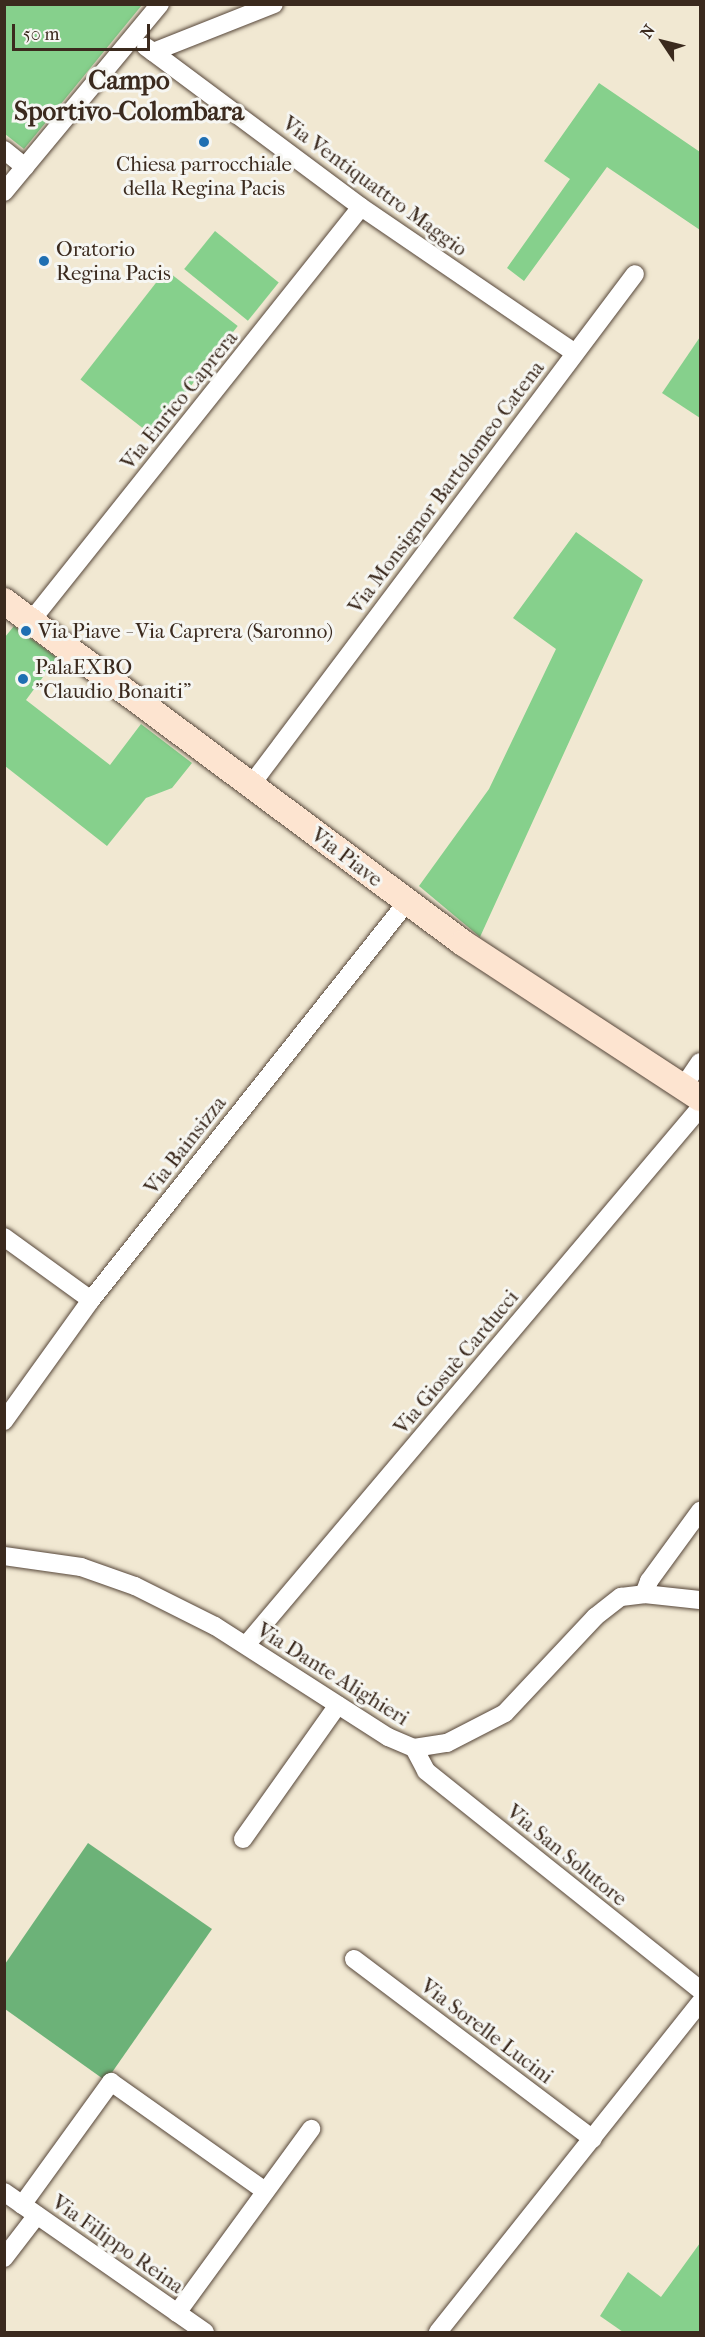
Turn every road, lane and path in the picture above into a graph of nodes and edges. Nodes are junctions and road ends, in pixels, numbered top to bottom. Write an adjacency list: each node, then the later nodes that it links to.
1 (160, 4): 3 (street)
2 (274, 4): 4 (street)
3 (133, 37): 4 (street, Via Ventiquattro Maggio); 6 (street)
4 (153, 52): 8 (street, Via Ventiquattro Maggio)
5 (4, 150): 6 (street)
6 (26, 167): 7 (street)
7 (4, 192)
8 (362, 207): 10 (street, Via Ventiquattro Maggio); 12 (street, Via Enrico Caprera)
9 (635, 274): 10 (street, Via Monsignor Bartolomeo Catena)
10 (575, 353): 13 (street, Via Monsignor Bartolomeo Catena)
11 (4, 601): 12 (street, Via Piave)
12 (31, 621): 13 (street, Via Piave)
13 (251, 785): 14 (street, Via Piave)
14 (407, 902): 16 (street, Via Piave); 19 (street, Via Bainsizza)
15 (700, 1062): 16 (street)
16 (692, 1092)
17 (700, 1108): 25 (street, Via Giosuè Carducci)
18 (4, 1237): 19 (street)
19 (91, 1300): 20 (street, Via Bainsizza)
20 (4, 1421)
21 (700, 1511): 23 (street)
22 (4, 1556): 25 (street, Via Dante Alighieri)
23 (644, 1594): 24 (street, Via Dante Alighieri); 27 (street, Via Dante Alighieri)
24 (700, 1599)
25 (246, 1645): 26 (street, Via Dante Alighieri)
26 (338, 1705): 27 (street, Via Dante Alighieri); 28 (street)
27 (414, 1748): 30 (street, Via San Solutore)
28 (243, 1839)
29 (354, 1959): 33 (street, Via Sorelle Lucini)
30 (700, 1990)
31 (700, 2003): 33 (street)
32 (311, 2128): 35 (street)
33 (593, 2139): 40 (street)
34 (4, 2192): 36 (street, Via Filippo Reina)
35 (265, 2192): 36 (street); 38 (street)
36 (30, 2210): 37 (street); 38 (street, Via Filippo Reina)
37 (4, 2258)
38 (177, 2313): 39 (street, Via Filippo Reina)
39 (198, 2330)
40 (438, 2332)

